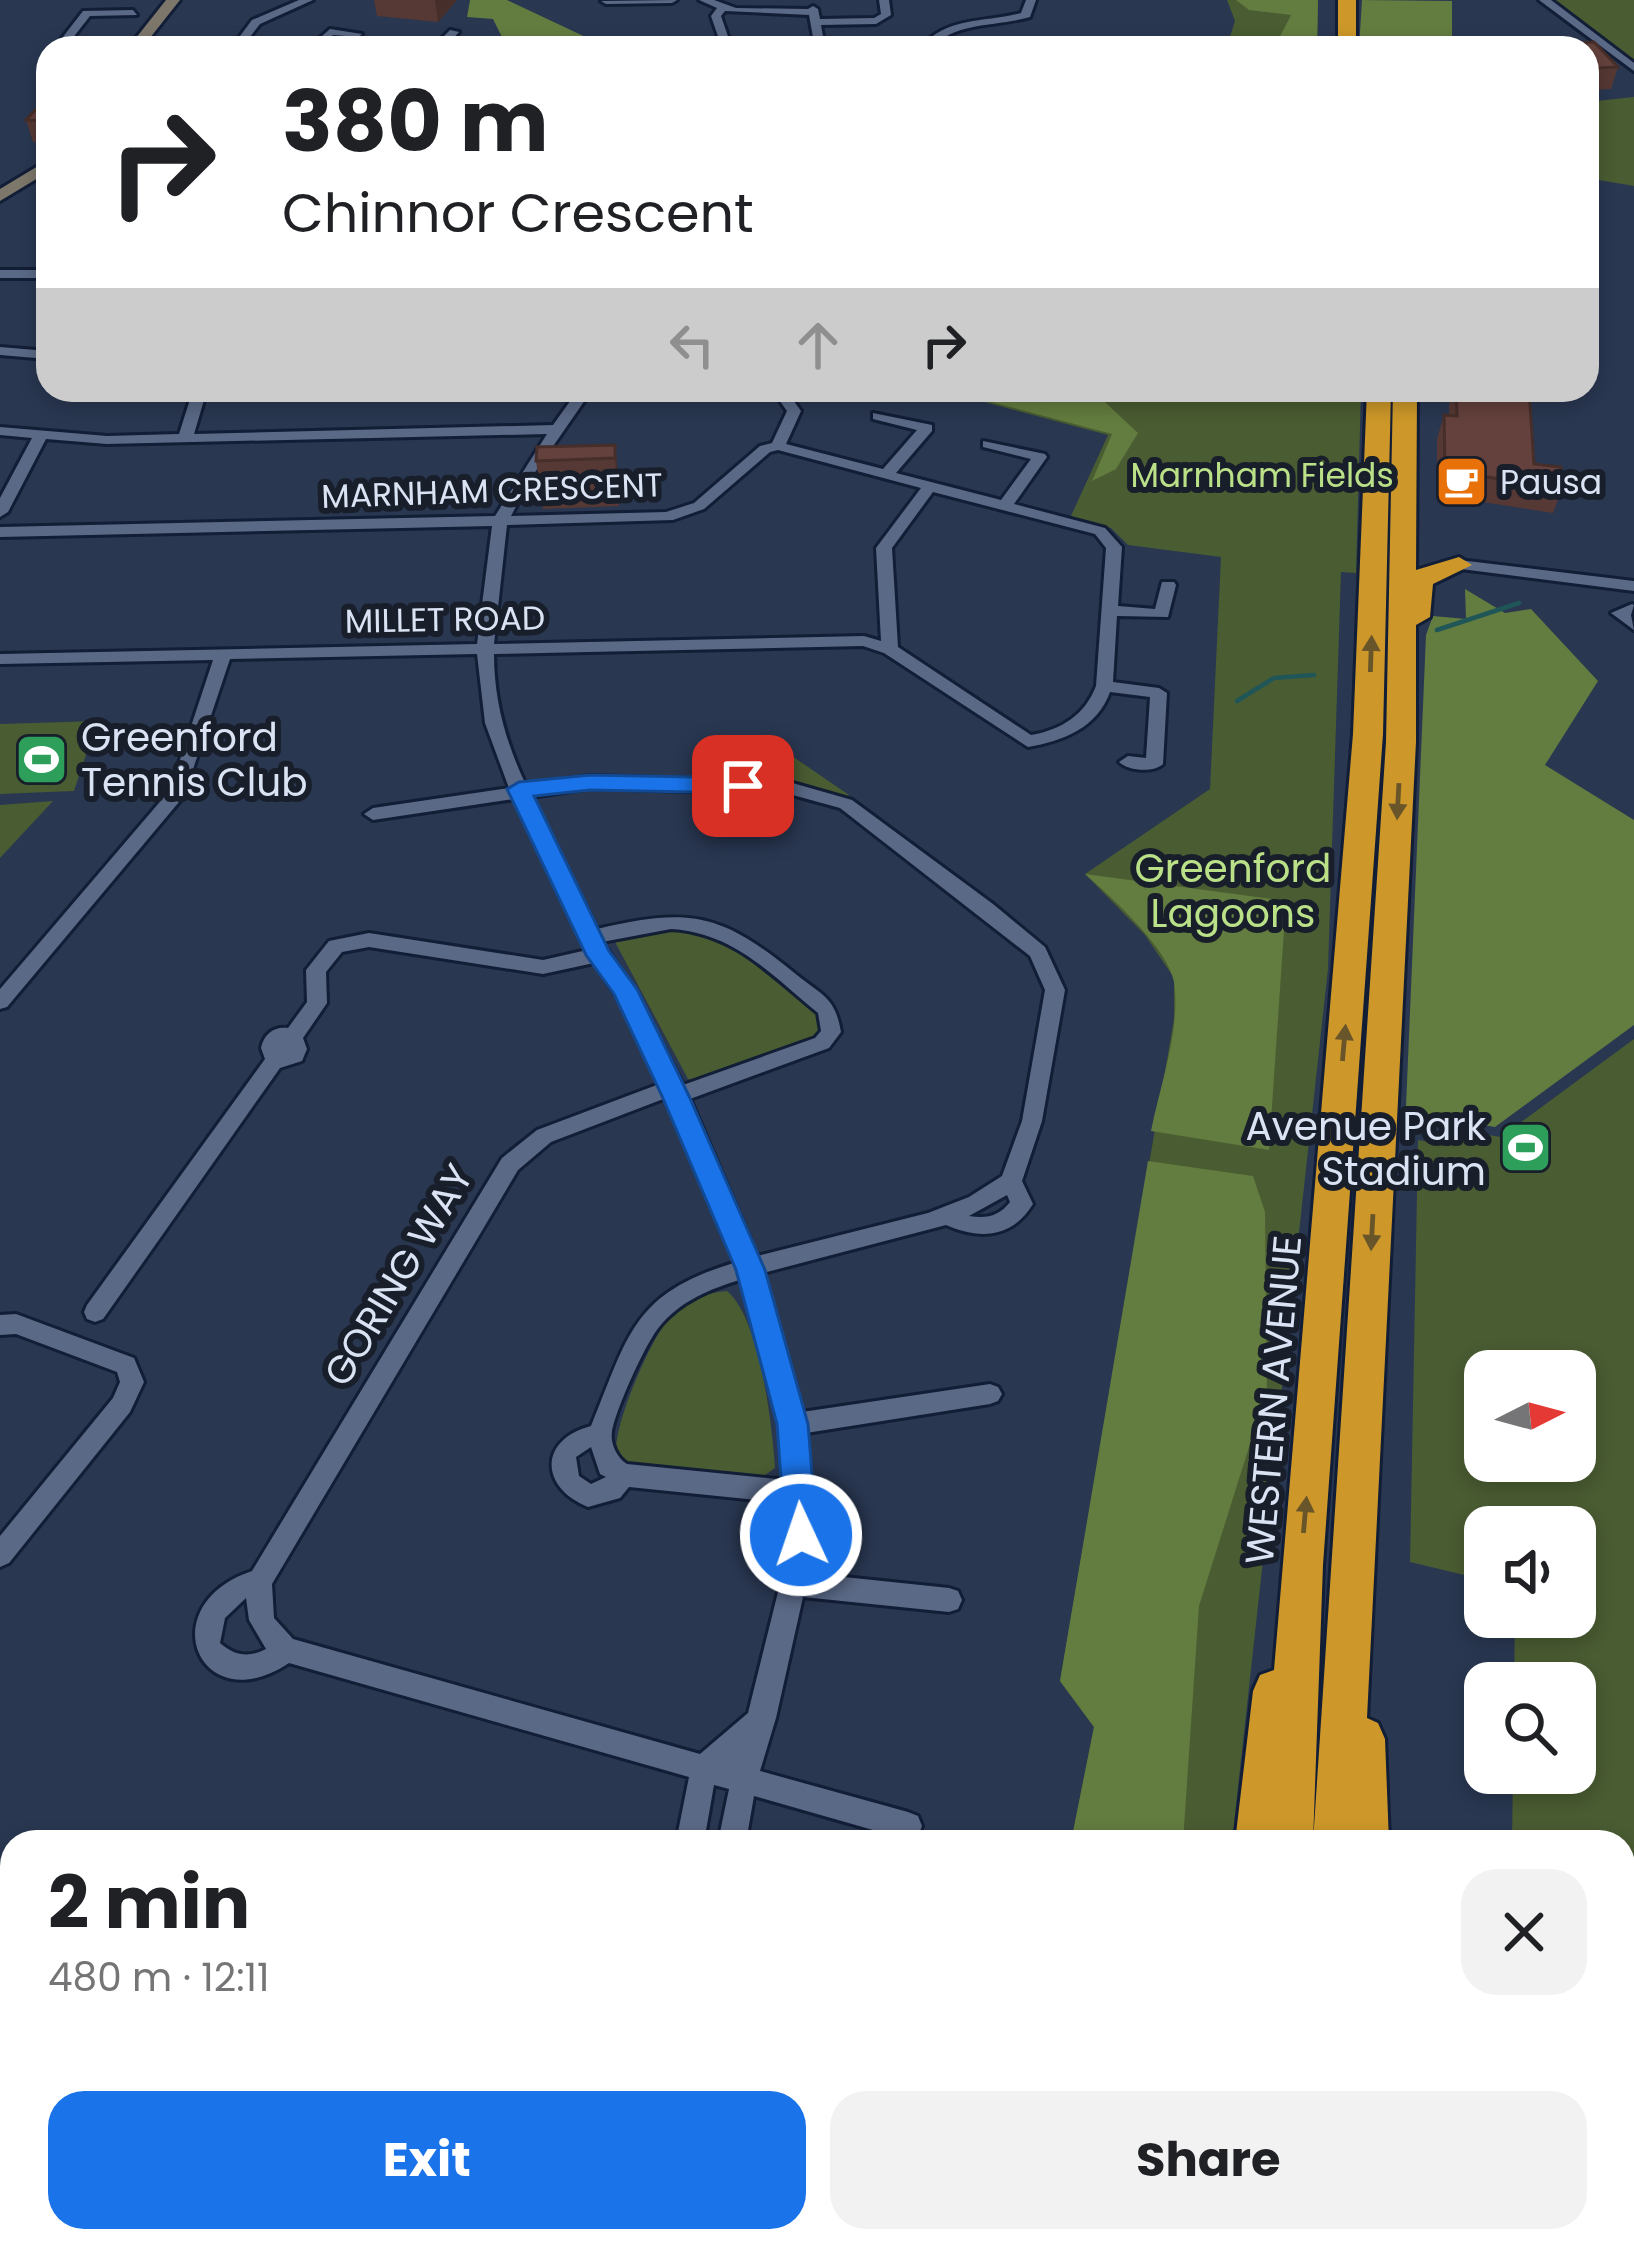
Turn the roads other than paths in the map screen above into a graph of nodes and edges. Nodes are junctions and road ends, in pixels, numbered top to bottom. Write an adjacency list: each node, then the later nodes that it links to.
1 (173, 0): 16 (main road)
2 (308, 0): 17 (street)
3 (671, 0): 8 (street); 13 (street)
4 (704, 0): 10 (street)
5 (884, 0): 11 (street)
6 (1030, 0): 20 (street)
7 (1544, 0): 23 (street)
8 (606, 1)
9 (1339, 3): 21 (highway); 22 (highway)
10 (721, 10): 11 (street); 19 (street)
11 (813, 12)
12 (133, 13): 15 (street)
13 (670, 16)
14 (454, 32): 18 (street)
15 (69, 36)
16 (144, 36)
17 (245, 36)
18 (449, 36)
19 (724, 36)
20 (934, 36)
21 (1332, 36)
22 (1346, 36)
23 (1592, 36)
24 (1599, 42): 25 (street)
25 (1634, 68)
26 (36, 173): 27 (main road)
27 (0, 196)
28 (0, 274): 29 (street)
29 (36, 274)
30 (0, 351): 31 (street)
31 (36, 355)
32 (196, 402): 41 (street)
33 (576, 402): 38 (street)
34 (788, 402): 43 (street)
35 (1379, 402): 76 (highway, WESTERN AVENUE, one-way to 35)
36 (1405, 402): 49 (highway)
37 (878, 416): 44 (street)
38 (555, 429): 41 (street); 48 (street)
39 (0, 431): 40 (street)
40 (40, 436): 41 (street); 47 (street)
41 (185, 438)
42 (988, 444): 46 (street)
43 (778, 446): 44 (street); 48 (street, MARNHAM CRESCENT)
44 (886, 474): 45 (street)
45 (930, 486): 46 (street); 56 (street)
46 (1005, 506): 54 (street)
47 (0, 512)
48 (500, 524): 50 (street, MARNHAM CRESCENT); 55 (street)
49 (1405, 531): 51 (highway); 60 (highway)
50 (0, 532)
51 (1460, 566): 53 (street); 60 (highway)
52 (1168, 585): 54 (street)
53 (1634, 586)
54 (1108, 610): 59 (street)
55 (488, 647): 56 (street, MILLET ROAD); 57 (street, MILLET ROAD); 62 (street)
56 (890, 649): 59 (street)
57 (223, 654): 58 (street, MILLET ROAD); 65 (street)
58 (0, 658)
59 (1104, 686): 61 (street)
60 (1401, 742): 79 (highway, one-way to 79)
61 (1128, 762)
62 (519, 789): 63 (street); 64 (street); 67 (street)
63 (373, 814)
64 (596, 946): 66 (street); 66 (street, GORING WAY); 68 (street)
65 (0, 1002)
66 (674, 1091): 67 (street); 77 (street, GORING WAY)
67 (751, 1270): 71 (street); 72 (street)
68 (95, 1312)
69 (0, 1325): 75 (street)
70 (990, 1394): 71 (street)
71 (793, 1424): 74 (street)
72 (599, 1434): 73 (street); 73 (street)
73 (623, 1475): 74 (street)
74 (800, 1492): 78 (street)
75 (0, 1555)
76 (1301, 1565): 88 (highway); 89 (highway, WESTERN AVENUE)
77 (260, 1581): 81 (street); 81 (street, GORING WAY)
78 (796, 1584): 80 (street); 82 (street)
79 (1349, 1586): 90 (highway); 91 (highway)
80 (949, 1600)
81 (286, 1650): 83 (street)
82 (764, 1717): 83 (street); 84 (street)
83 (704, 1768): 84 (street); 86 (street)
84 (741, 1781): 85 (street); 87 (street)
85 (908, 1826)
86 (692, 1830)
87 (733, 1830)
88 (1260, 1830)
89 (1290, 1830)
90 (1338, 1830)
91 (1364, 1830)

